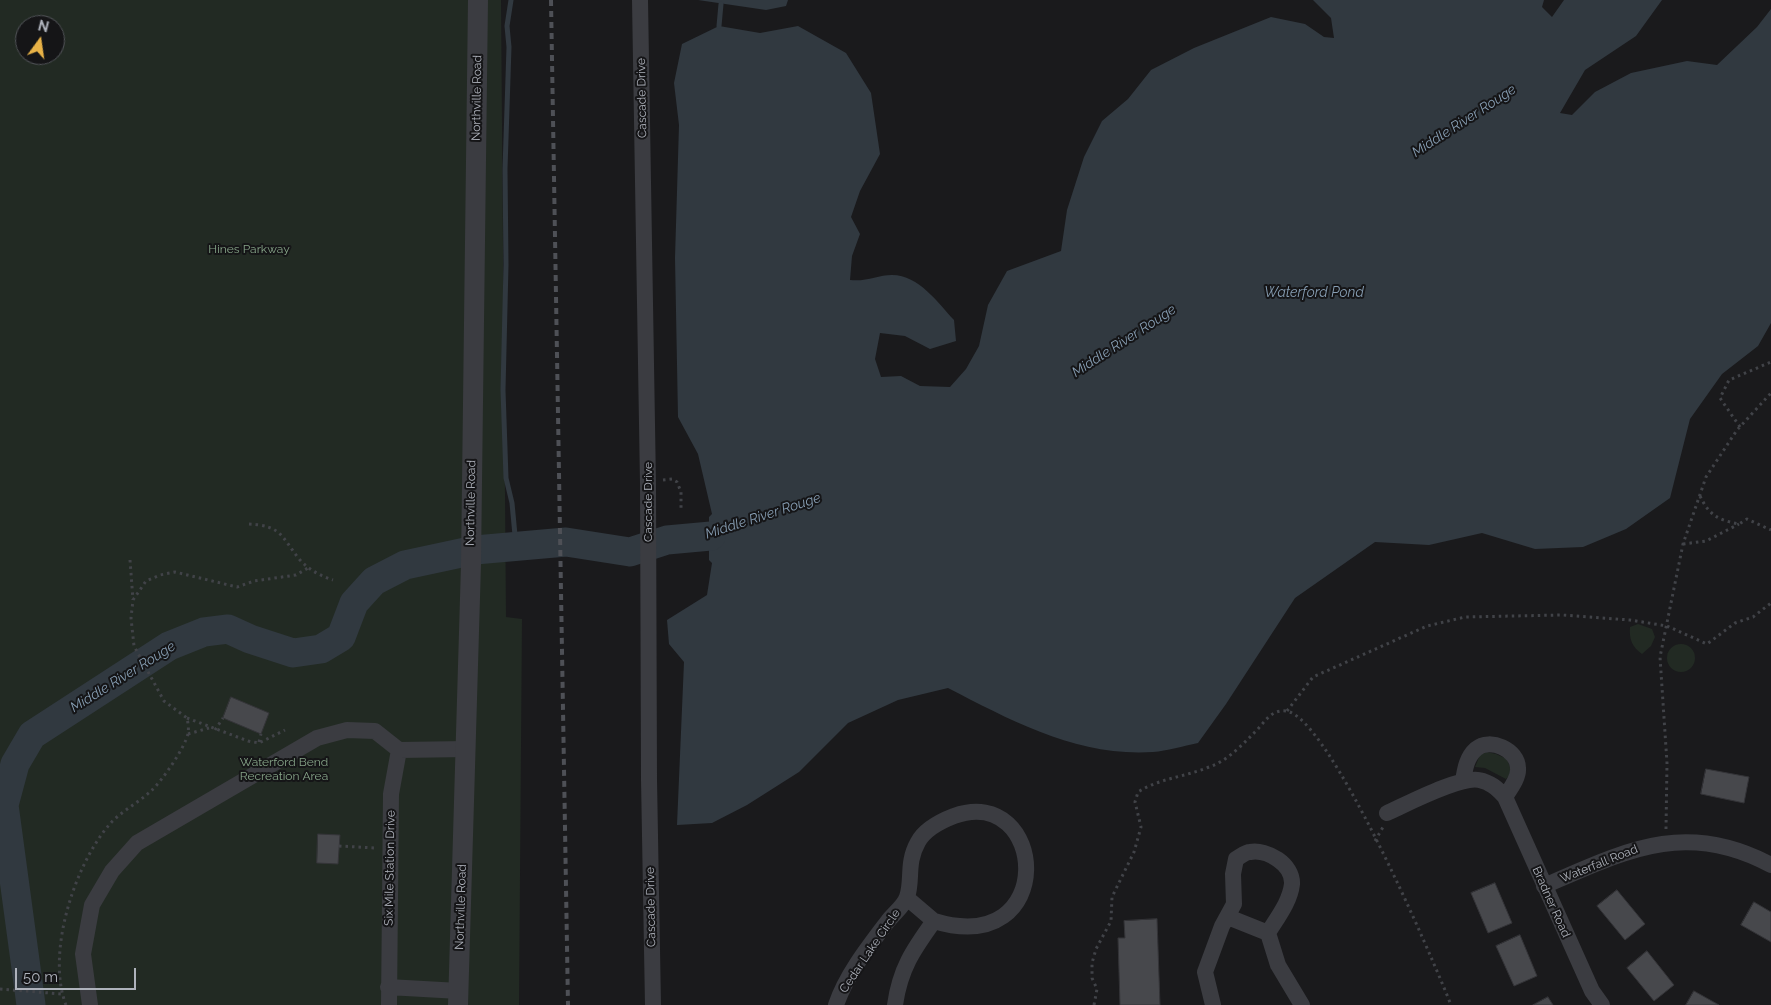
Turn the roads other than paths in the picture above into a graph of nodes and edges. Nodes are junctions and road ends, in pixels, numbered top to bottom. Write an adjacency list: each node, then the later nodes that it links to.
1 (478, 0): 3 (street, Northville Road)
2 (640, 0): 18 (street, Cascade Drive)
3 (467, 749): 4 (street); 15 (street, Northville Road)
4 (399, 750): 14 (street, Six Mile Station Drive); 16 (street)
5 (1463, 780): 6 (street); 6 (street); 7 (street)
6 (1504, 796): 9 (street, Bradner Road)
7 (1388, 813)
8 (1771, 865): 9 (street, Waterfall Road)
9 (1544, 886): 23 (street, Bradner Road)
10 (907, 898): 12 (street, Cedar Lake Circle); 12 (street, Cedar Lake Circle); 19 (street, Cedar Lake Circle)
11 (1228, 917): 13 (street); 13 (street); 21 (street)
12 (934, 921): 20 (street)
13 (1268, 933): 22 (street)
14 (388, 986): 15 (street); 17 (street, Six Mile Station Drive)
15 (458, 998)
16 (90, 1005)
17 (389, 1005)
18 (653, 1005)
19 (836, 1005)
20 (895, 1005)
21 (1213, 1005)
22 (1302, 1005)
23 (1602, 1005)

